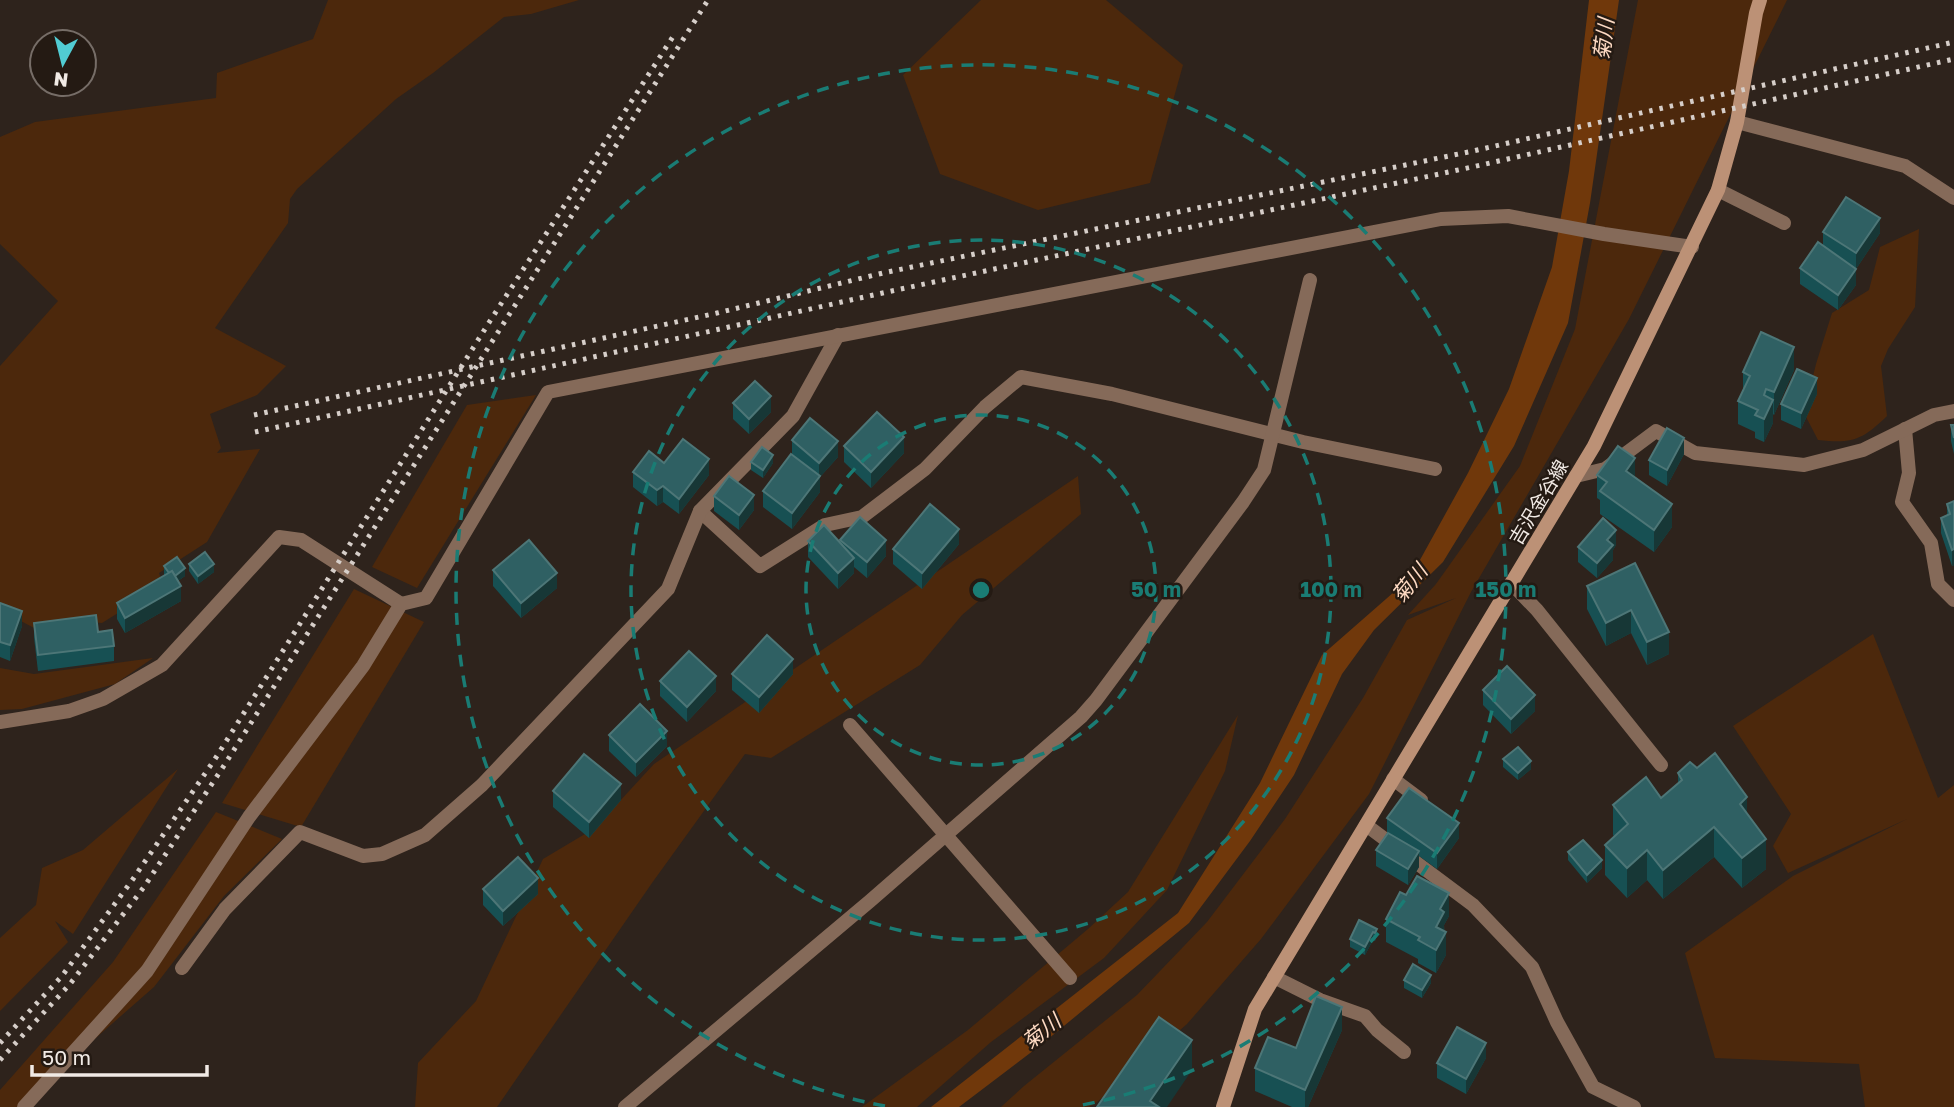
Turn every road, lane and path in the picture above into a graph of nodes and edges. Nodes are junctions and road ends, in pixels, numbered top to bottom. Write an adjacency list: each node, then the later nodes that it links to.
1 (1760, 0): 2 (main road, 吉沢金谷線)
2 (1737, 122): 3 (main road, 吉沢金谷線); 4 (street)
3 (1718, 190): 5 (street); 6 (main road, 吉沢金谷線)
4 (1954, 198)
5 (1784, 223)
6 (1692, 247): 8 (street); 13 (main road, 吉沢金谷線)
7 (1310, 280): 11 (street)
8 (838, 335): 14 (street); 17 (street)
9 (1954, 411): 10 (street)
10 (1905, 429): 13 (street); 16 (street)
11 (1273, 433): 12 (street); 14 (street); 24 (street)
12 (1435, 469)
13 (1576, 476): 15 (main road, 吉沢金谷線)
14 (700, 511): 25 (street)
15 (1511, 583): 20 (street); 21 (main road, 吉沢金谷線)
16 (1954, 600)
17 (401, 604): 18 (street); 29 (street)
18 (0, 722)
19 (850, 725): 24 (street)
20 (1661, 765)
21 (1393, 779): 22 (street); 23 (main road, 吉沢金谷線)
22 (1437, 811)
23 (1366, 825): 26 (main road, 吉沢金谷線); 32 (street)
24 (944, 834): 27 (street); 30 (street)
25 (182, 968)
26 (1274, 977): 28 (street); 31 (main road, 吉沢金谷線)
27 (1070, 978)
28 (1404, 1052)
29 (24, 1107)
30 (625, 1107)
31 (1223, 1107)
32 (1634, 1107)

